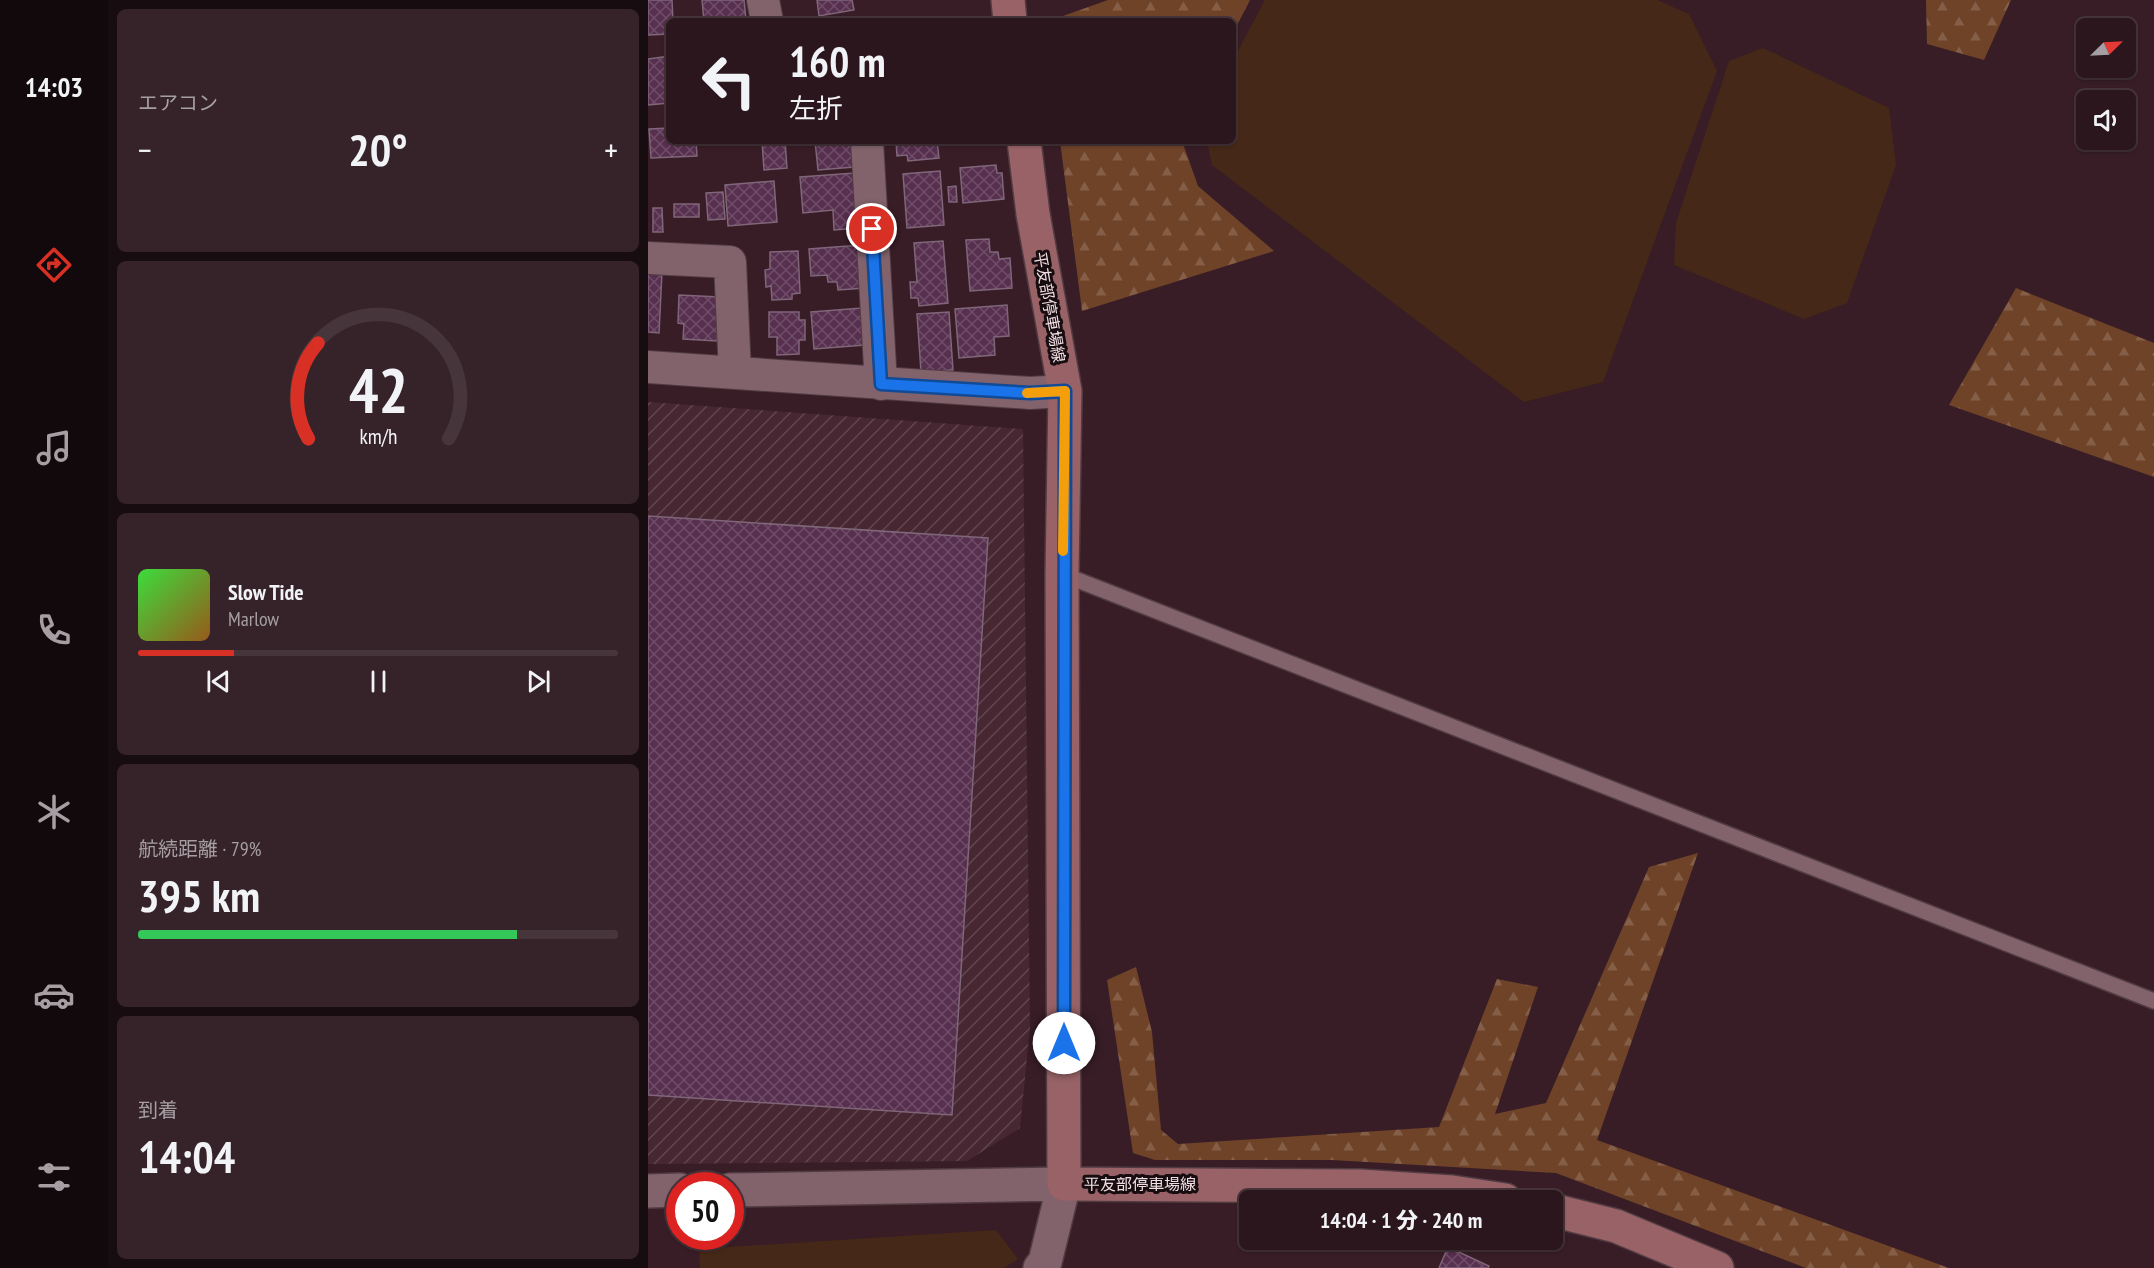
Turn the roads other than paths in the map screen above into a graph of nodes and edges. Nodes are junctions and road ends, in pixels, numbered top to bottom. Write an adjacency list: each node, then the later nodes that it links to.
1 (763, 0): 3 (street)
2 (1008, 0): 4 (main road)
3 (766, 18)
4 (1010, 18)
5 (867, 144): 10 (street)
6 (1024, 144): 11 (main road, 平友部停車場線)
7 (648, 258): 9 (street)
8 (648, 367): 9 (street)
9 (735, 373): 10 (street)
10 (881, 384): 11 (street)
11 (1065, 391): 12 (main road, 平友部停車場線)
12 (1062, 574): 13 (lane); 14 (main road, 平友部停車場線)
13 (2154, 1000)
14 (1064, 1184): 16 (street); 17 (main road, 平友部停車場線); 20 (street)
15 (666, 1190): 18 (street)
16 (744, 1190)
17 (1421, 1190)
18 (648, 1191)
19 (1563, 1213): 21 (main road)
20 (1040, 1268)
21 (1718, 1268)

